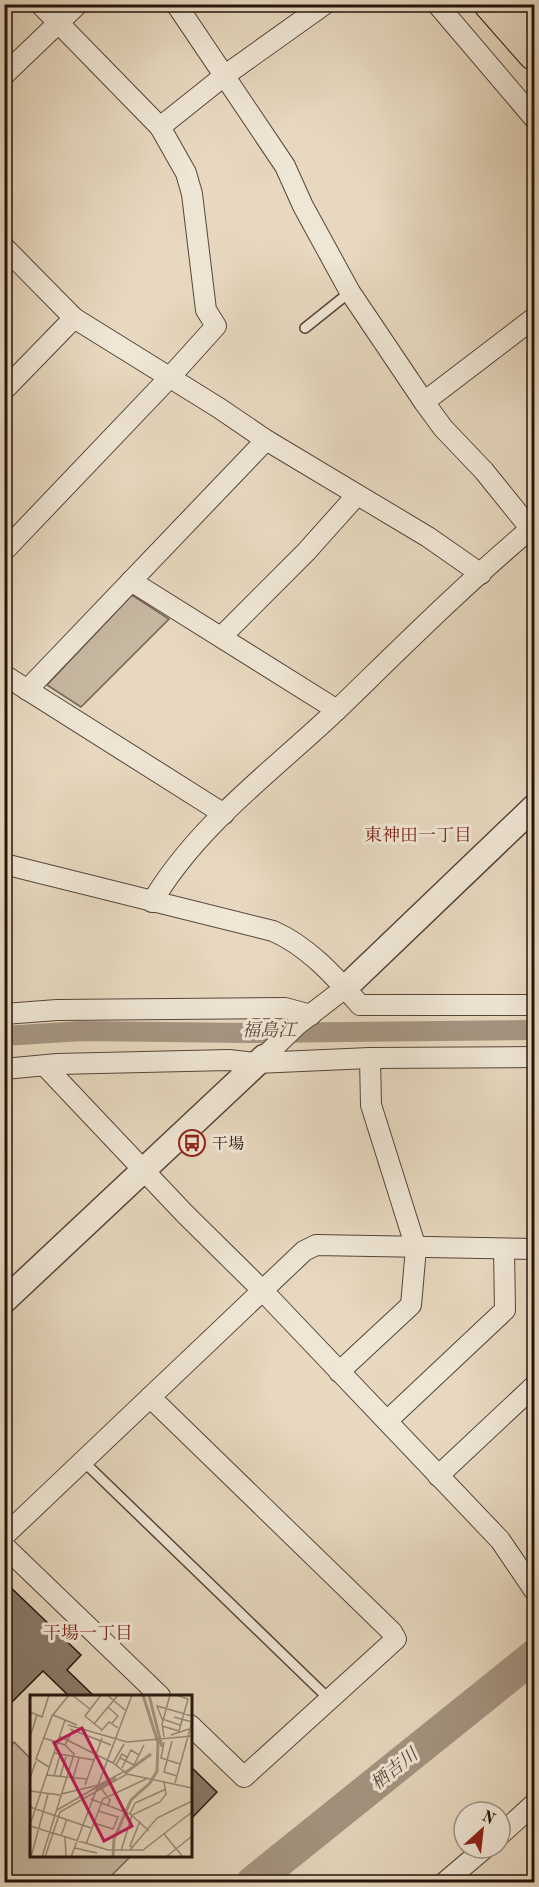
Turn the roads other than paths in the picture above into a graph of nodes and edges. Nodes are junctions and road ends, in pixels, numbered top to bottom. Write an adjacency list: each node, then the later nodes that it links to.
1 (40, 4): 9 (street)
2 (78, 4): 9 (street)
3 (176, 4): 12 (street)
4 (325, 4): 12 (street)
5 (437, 4): 13 (street)
6 (490, 4): 10 (highway)
7 (521, 4): 8 (highway)
8 (534, 19)
9 (59, 23): 11 (street); 14 (street)
10 (534, 54)
11 (4, 75)
12 (224, 76): 14 (street); 16 (street)
13 (534, 118)
14 (160, 127): 20 (street)
15 (4, 247): 17 (street)
16 (350, 292): 19 (lane); 22 (street)
17 (74, 318): 20 (street); 21 (street)
18 (534, 318): 22 (street)
19 (305, 328)
20 (170, 377): 23 (street); 26 (street)
21 (4, 390)
22 (424, 402): 25 (street)
23 (266, 440): 24 (street); 28 (street)
24 (357, 495): 27 (street); 29 (street)
25 (533, 529): 27 (street)
26 (4, 551)
27 (481, 574): 32 (street)
28 (131, 581): 29 (street); 31 (street)
29 (222, 636): 32 (street)
30 (4, 675): 31 (street)
31 (27, 690): 34 (street)
32 (337, 710): 34 (street)
33 (534, 807): 37 (street)
34 (224, 814): 36 (street)
35 (4, 864): 36 (street)
36 (152, 902): 37 (street)
37 (345, 988): 38 (street); 40 (street)
38 (534, 1005)
39 (4, 1014): 40 (street)
40 (304, 1020): 43 (street)
41 (534, 1057): 42 (street)
42 (370, 1058): 43 (street); 47 (street)
43 (260, 1060): 44 (street); 46 (street)
44 (45, 1066): 45 (street); 46 (street)
45 (4, 1069)
46 (143, 1168): 50 (street); 51 (street)
47 (416, 1248): 48 (street); 50 (street); 52 (street)
48 (504, 1249): 49 (street); 55 (street)
49 (534, 1249)
50 (262, 1290): 52 (street); 54 (street)
51 (4, 1301)
52 (339, 1372): 55 (street)
53 (534, 1386): 57 (street)
54 (150, 1397): 56 (street); 62 (street)
55 (387, 1421): 57 (street)
56 (82, 1461): 58 (street); 62 (lane)
57 (438, 1476): 60 (street)
58 (4, 1536)
59 (4, 1546): 61 (street)
60 (534, 1590)
61 (159, 1695)
62 (329, 1699): 63 (street)
63 (192, 1727)
64 (534, 1804): 65 (street)
65 (512, 1824)
66 (471, 1860): 67 (street)
67 (446, 1882)

